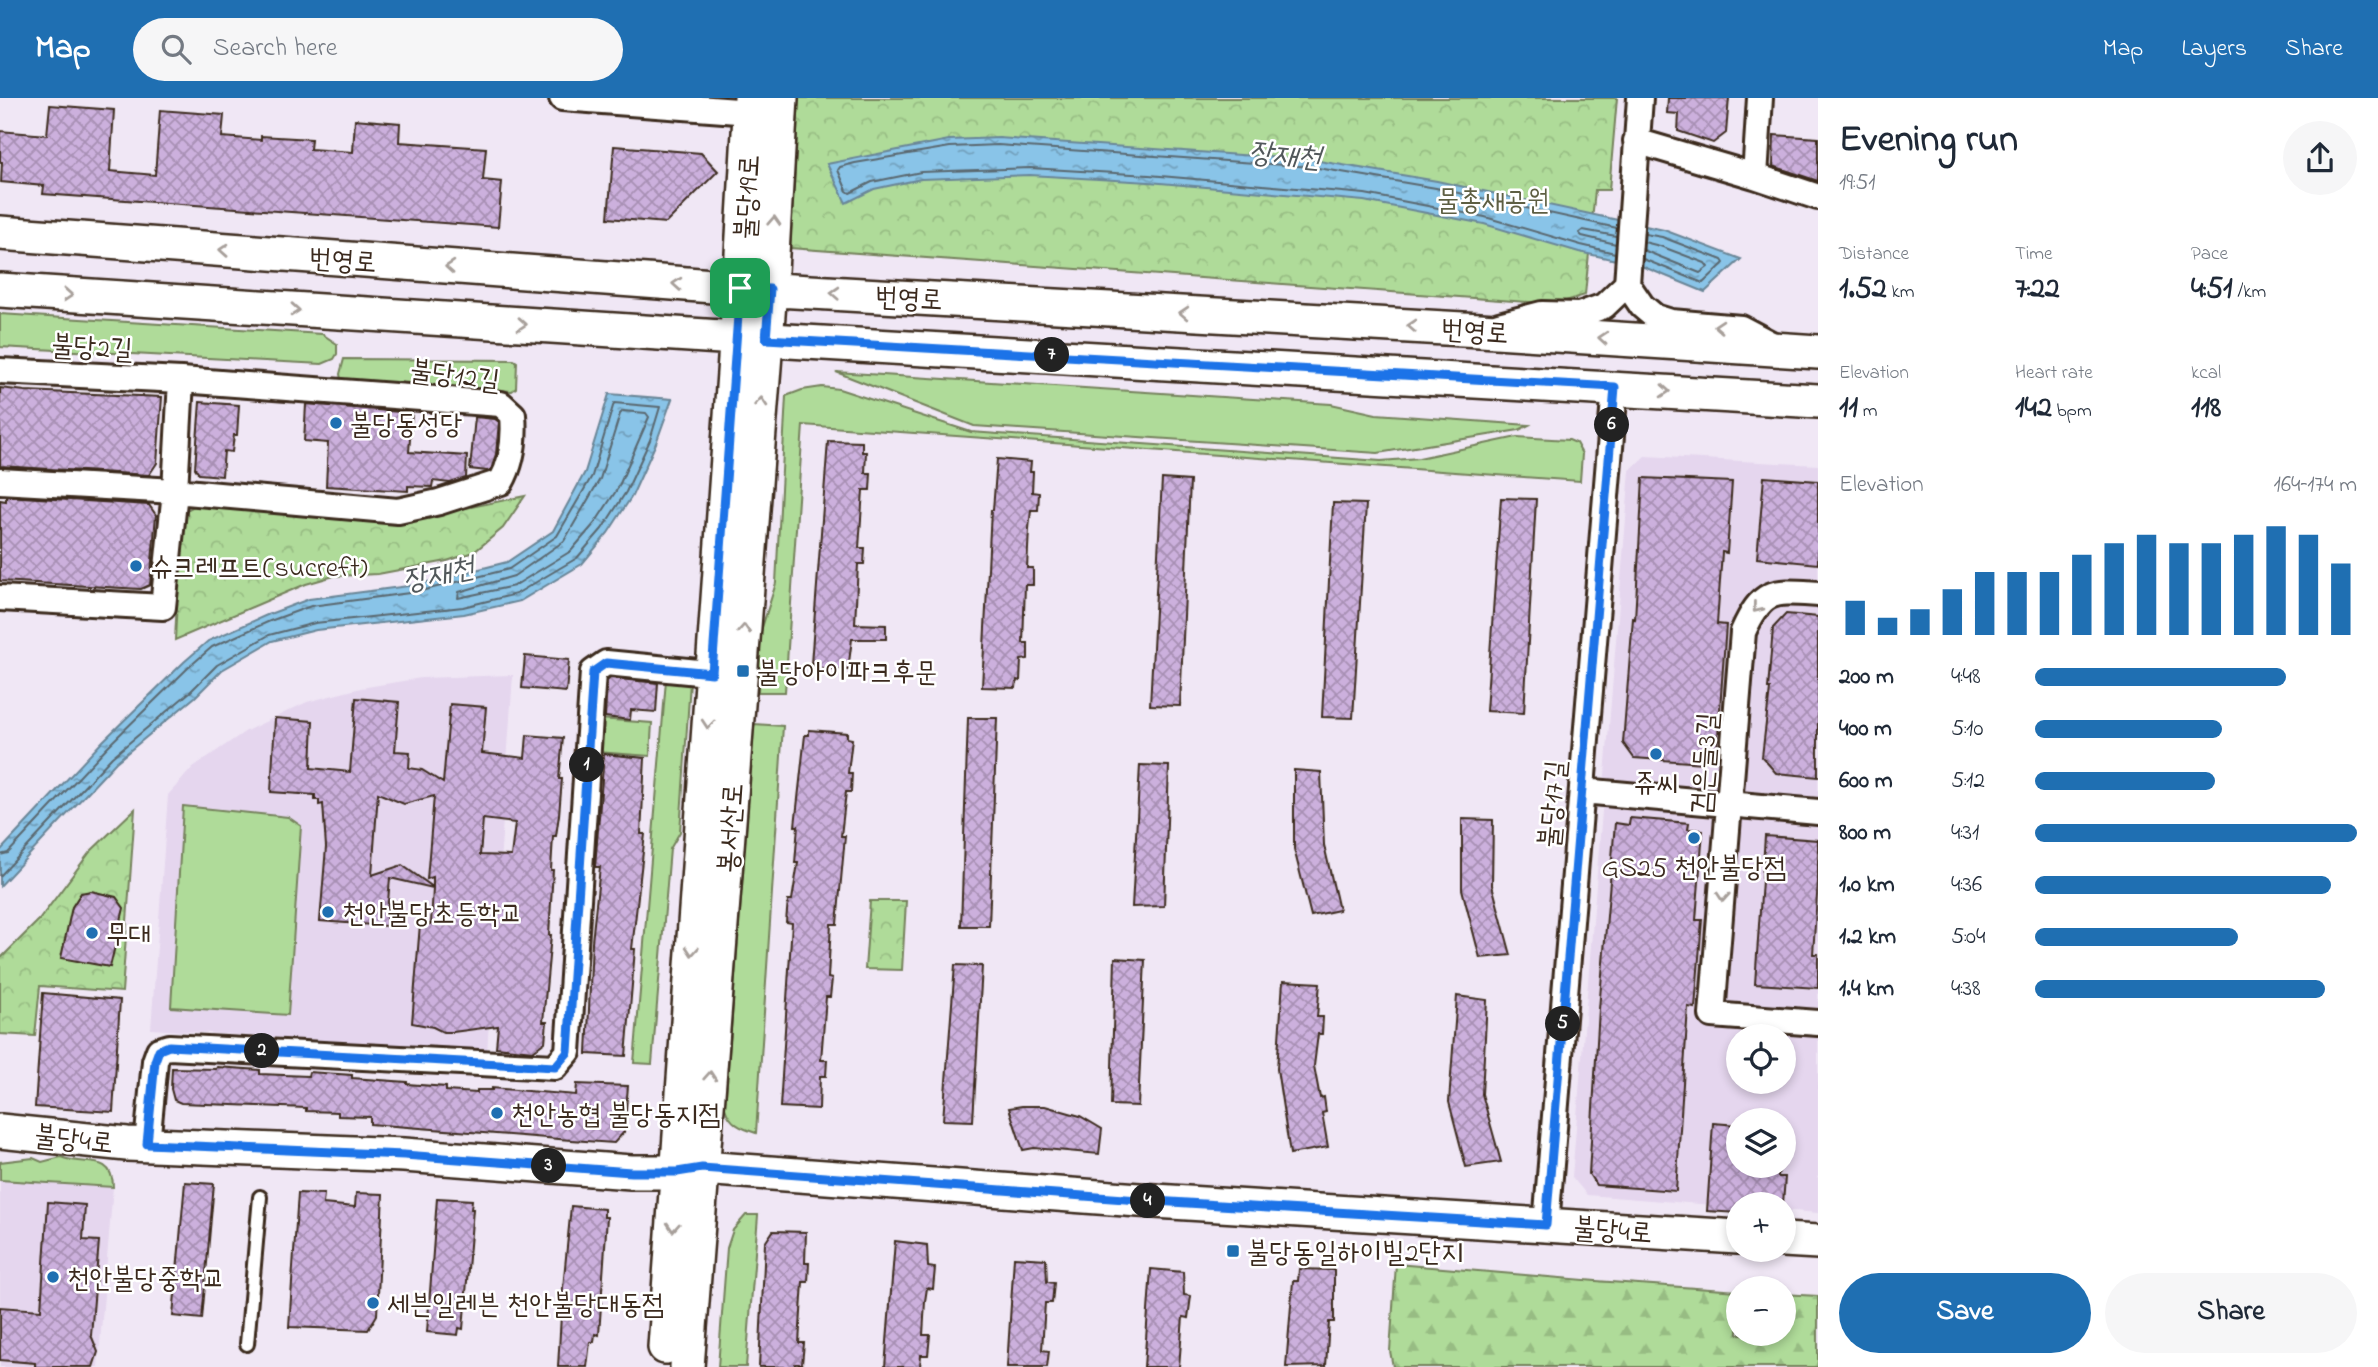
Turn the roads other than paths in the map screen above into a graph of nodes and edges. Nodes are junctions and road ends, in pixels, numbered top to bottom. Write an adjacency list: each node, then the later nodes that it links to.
1 (562, 98): 5 (street)
2 (781, 98): 12 (main road, 불당19로, one-way to 2)
3 (1640, 98): 7 (street)
4 (1760, 98): 8 (street)
5 (614, 100): 6 (street)
6 (751, 105): 12 (main road, 불당19로)
7 (1636, 141): 8 (street); 11 (street)
8 (1755, 177): 9 (street)
9 (1818, 197)
10 (0, 233): 12 (main road, 번영로, one-way to 10)
11 (1627, 284): 14 (street); 16 (street, one-way to 11)
12 (755, 289): 14 (main road, 번영로, one-way to 12); 15 (main road, 봉서산로)
13 (0, 290): 15 (main road, 번영로, one-way to 15)
14 (1480, 330): 16 (main road, 번영로, one-way to 14)
15 (751, 339): 20 (main road, 번영로); 26 (main road, 봉서산로)
16 (1781, 350): 17 (main road, 번영로)
17 (1818, 352)
18 (0, 371): 19 (street, 불당2길)
19 (181, 380): 23 (street); 23 (street, 불당12길)
20 (1615, 387): 21 (main road, 번영로, one-way to 21); 27 (street, 불당17길)
21 (1818, 401)
22 (0, 481): 23 (street, 불당12길)
23 (175, 491): 25 (street)
24 (1818, 594): 28 (street, 검은들3길, one-way to 28)
25 (0, 598)
26 (726, 675): 32 (street, 불당4로); 33 (main road, 봉서산로)
27 (1582, 791): 28 (street); 35 (street, 불당17길)
28 (1729, 804): 29 (street); 30 (street, 검은들3길, one-way to 30)
29 (1818, 812)
30 (1818, 1023)
31 (0, 1131): 32 (main road, 불당4로)
32 (147, 1144): 33 (main road, 불당4로)
33 (690, 1170): 35 (main road, 불당4로); 40 (main road, 봉서산로, one-way to 40); 41 (main road, 봉서산로)
34 (260, 1197): 39 (lane)
35 (1546, 1225): 36 (main road, 불당4로)
36 (1726, 1236)
37 (1796, 1241): 38 (main road)
38 (1818, 1242)
39 (247, 1344)
40 (664, 1367)
41 (687, 1367)

